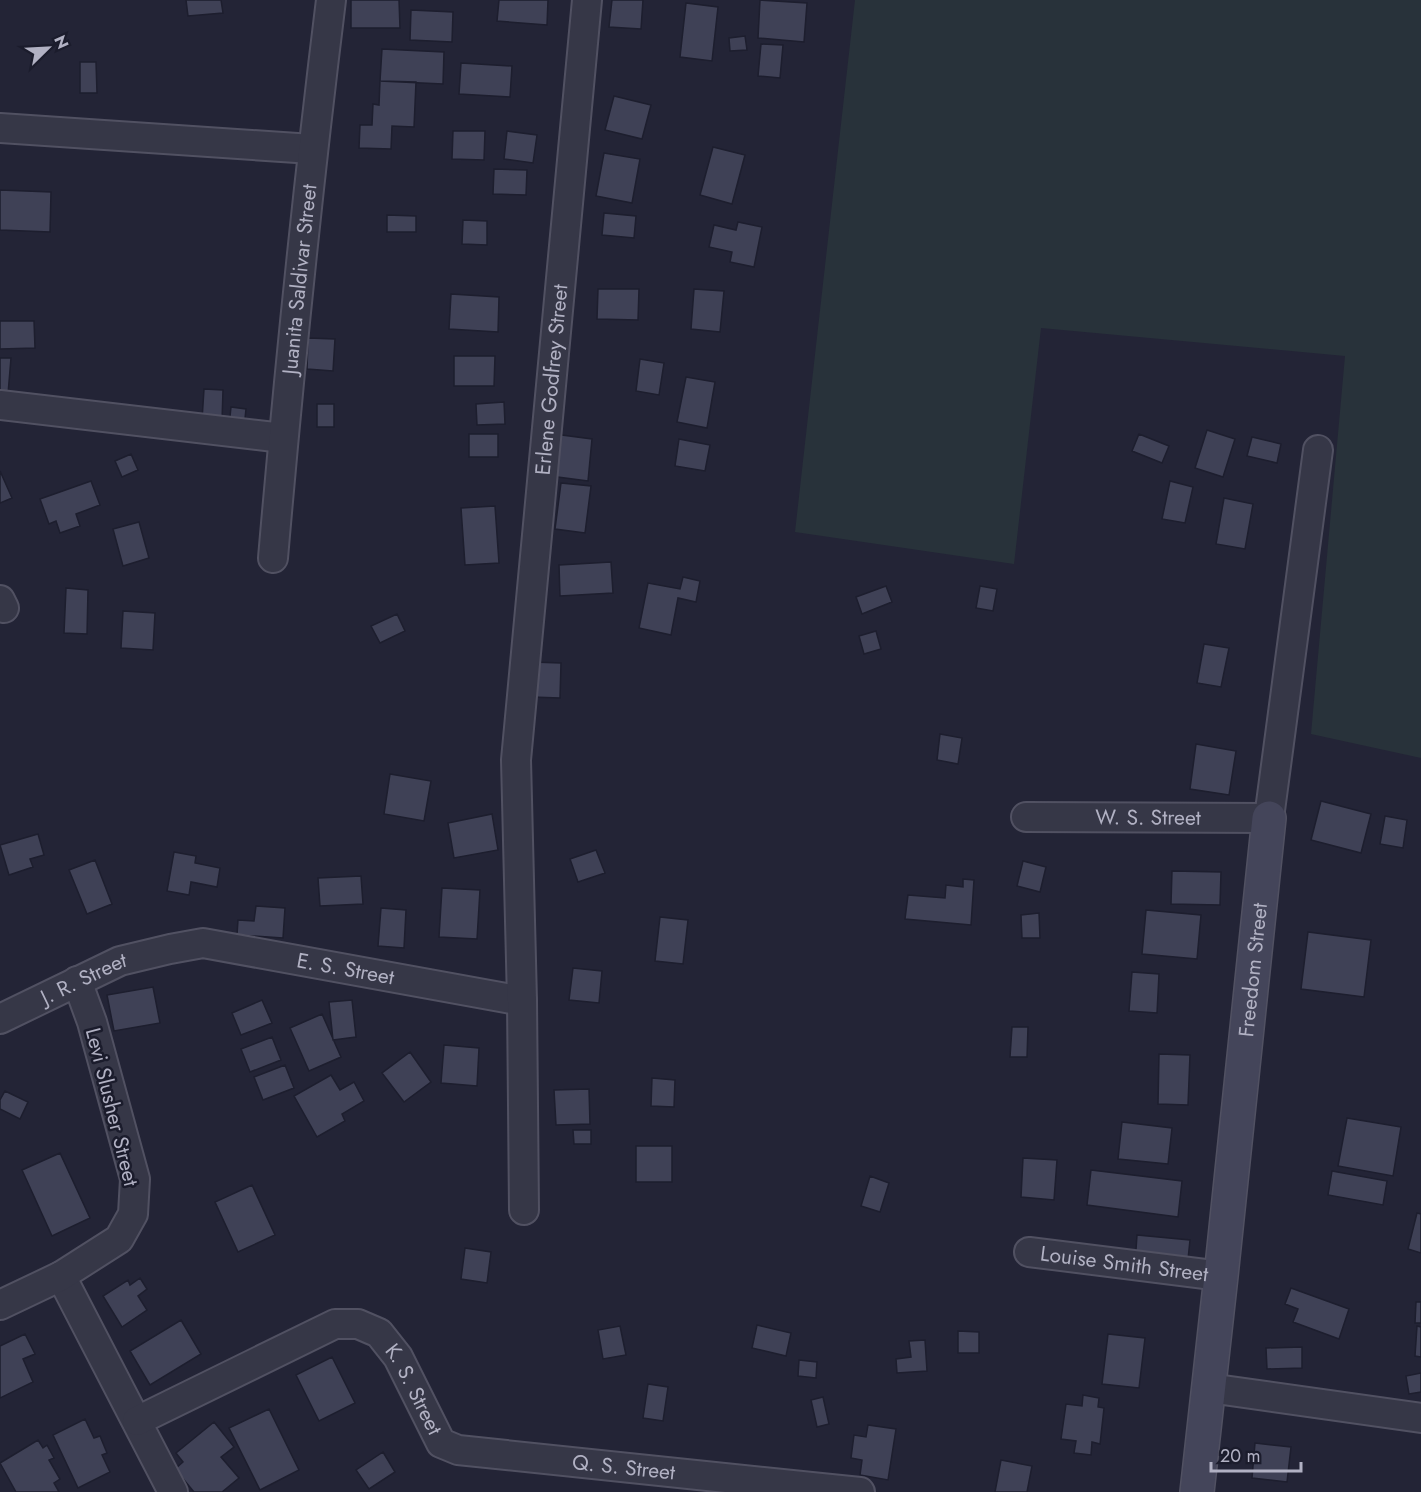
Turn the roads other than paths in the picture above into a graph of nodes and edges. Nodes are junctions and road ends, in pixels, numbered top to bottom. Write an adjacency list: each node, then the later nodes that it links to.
1 (331, 0): 4 (street, Juanita Saldivar Street)
2 (587, 0): 13 (street, Erlene Godfrey Street)
3 (0, 128): 4 (street)
4 (312, 149): 6 (street, Juanita Saldivar Street)
5 (0, 405): 6 (street)
6 (283, 438): 8 (street, Juanita Saldivar Street)
7 (1318, 450): 10 (street, Freedom Street)
8 (273, 558)
9 (1026, 816): 10 (street, W. S. Street)
10 (1269, 818): 18 (street, Freedom Street)
11 (170, 949): 12 (street, J. R. Street); 13 (street, E. S. Street)
12 (77, 981): 14 (street, J. R. Street); 17 (street, Levi Slusher Street)
13 (522, 1001): 15 (street, Erlene Godfrey Street)
14 (0, 1019)
15 (524, 1210)
16 (1029, 1252): 18 (street, Louise Smith Street)
17 (61, 1276): 19 (street, Levi Slusher Street); 22 (street)
18 (1221, 1276): 20 (street, Freedom Street)
19 (0, 1305)
20 (1209, 1388): 21 (street); 26 (street, Freedom Street)
21 (1421, 1418)
22 (137, 1421): 23 (street, K. S. Street); 24 (street)
23 (458, 1450): 25 (street, Q. S. Street)
24 (173, 1492)
25 (860, 1492)
26 (1197, 1492)

